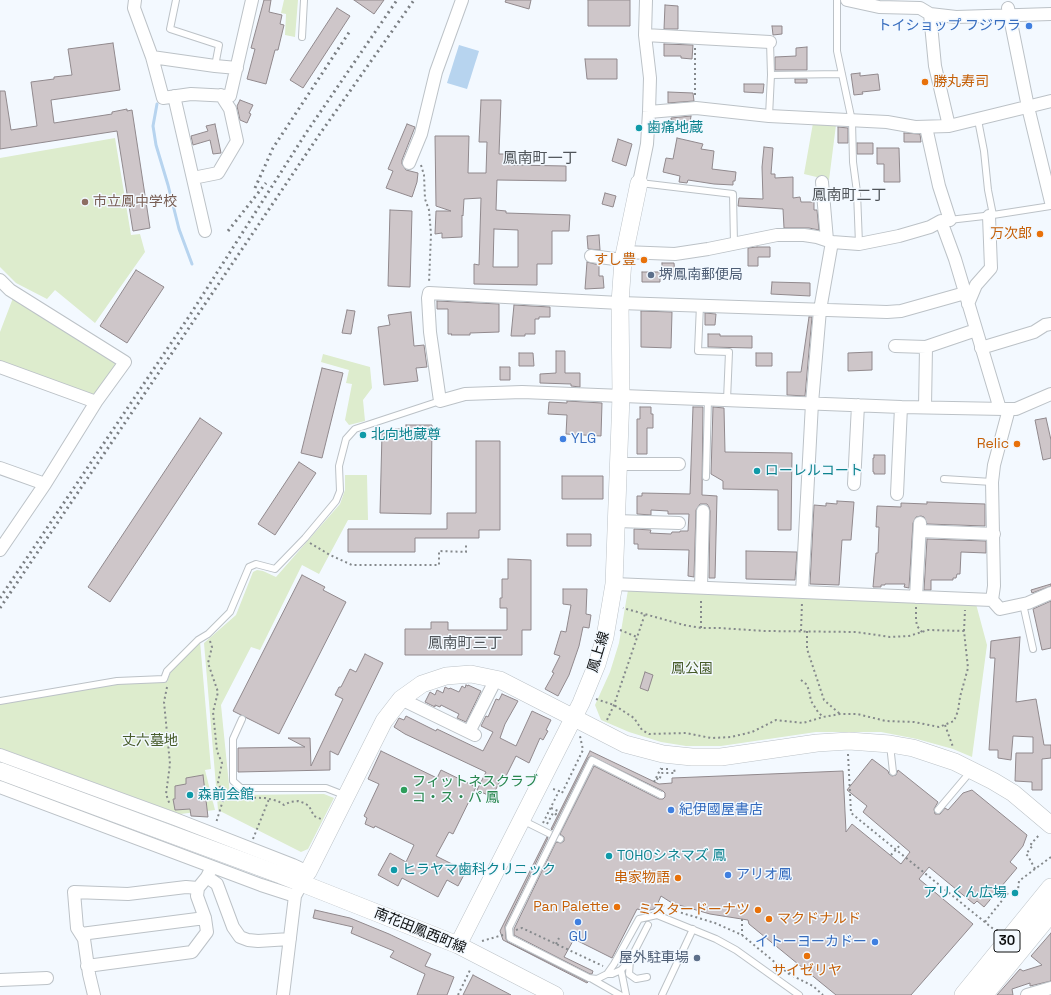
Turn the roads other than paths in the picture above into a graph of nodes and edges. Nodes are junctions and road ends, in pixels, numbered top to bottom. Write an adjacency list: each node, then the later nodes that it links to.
1 (135, 0): 16 (street)
2 (176, 0): 17 (lane)
3 (252, 0): 18 (street)
4 (304, 0): 14 (lane)
5 (462, 0): 31 (street)
6 (646, 0): 13 (street)
7 (837, 0): 19 (lane)
8 (847, 0): 9 (street)
9 (859, 1): 11 (street)
10 (1008, 10): 11 (street); 12 (street); 24 (street)
11 (930, 14): 29 (street)
12 (1051, 14)
13 (645, 35): 15 (street); 25 (street)
14 (302, 37)
15 (770, 42): 20 (lane)
16 (152, 57): 17 (street); 22 (street)
17 (215, 66): 18 (street)
18 (237, 68): 21 (street)
19 (842, 74): 20 (lane); 28 (lane)
20 (771, 75): 26 (lane)
21 (221, 95): 22 (street); 33 (street)
22 (174, 96): 33 (street)
23 (1051, 102): 24 (street)
24 (1028, 107): 27 (street); 32 (street)
25 (648, 112): 26 (street); 35 (street)
26 (769, 116): 28 (street)
27 (978, 120): 29 (street); 38 (lane)
28 (852, 121): 30 (street); 43 (lane)
29 (949, 126): 30 (street)
30 (926, 127): 39 (street)
31 (409, 163)
32 (1046, 164): 36 (street)
33 (193, 178): 40 (street)
34 (822, 182): 41 (street)
35 (639, 183): 42 (lane); 45 (street, 鳳上線)
36 (1051, 202)
37 (1051, 206): 38 (lane)
38 (991, 216): 39 (lane); 47 (street)
39 (946, 220): 43 (street); 47 (street)
40 (205, 231)
41 (830, 241): 42 (street); 43 (street); 50 (street)
42 (734, 244): 45 (street)
43 (859, 244)
44 (591, 256): 45 (street)
45 (624, 256): 48 (street, 鳳上線)
46 (0, 280): 62 (street)
47 (967, 299): 50 (street); 52 (street)
48 (620, 303): 49 (street); 58 (street, 鳳上線); 61 (street)
49 (700, 305): 50 (street); 60 (lane)
50 (820, 310): 63 (street)
51 (1051, 324): 55 (street)
52 (976, 330): 54 (street); 55 (street)
53 (895, 346): 54 (street)
54 (926, 347): 66 (street)
55 (981, 348): 67 (street)
56 (0, 367): 62 (street)
57 (1051, 394): 67 (street)
58 (622, 396): 59 (street); 61 (street); 68 (street, 鳳上線)
59 (708, 399): 60 (street); 71 (lane)
60 (727, 400): 63 (street)
61 (440, 401): 92 (lane)
62 (96, 402): 74 (street)
63 (812, 403): 64 (street); 84 (street)
64 (858, 405): 65 (street); 75 (street)
65 (901, 407): 66 (street); 76 (street)
66 (925, 408): 67 (street)
67 (1004, 409): 73 (street)
68 (619, 464): 69 (street); 78 (street, 鳳上線)
69 (678, 464)
70 (0, 468): 74 (street)
71 (706, 477)
72 (944, 479): 73 (lane)
73 (992, 482): 80 (street)
74 (45, 484): 81 (street)
75 (854, 484)
76 (897, 494)
77 (703, 511): 83 (street)
78 (616, 521): 79 (street); 82 (street, 鳳上線)
79 (679, 523)
80 (994, 534): 86 (street); 87 (street)
81 (0, 550)
82 (614, 584): 83 (street); 93 (street, 鳳上線)
83 (701, 587): 84 (street)
84 (802, 592): 87 (street)
85 (1051, 594): 88 (street)
86 (992, 600): 87 (street); 88 (street)
87 (916, 602)
88 (1023, 604): 89 (lane)
89 (1033, 649)
90 (496, 679): 91 (street); 91 (street); 93 (street)
91 (401, 699): 102 (street)
92 (0, 701)
93 (574, 717): 95 (street); 104 (street, 鳳上線)
94 (242, 719): 102 (lane)
95 (890, 744): 97 (street); 99 (lane)
96 (0, 755): 108 (street)
97 (972, 770): 103 (lane); 105 (street)
98 (0, 771): 108 (street, 南花田鳳西町線)
99 (894, 772)
100 (0, 787): 107 (street)
101 (661, 795): 123 (lane, bridge)
102 (346, 796): 108 (street)
103 (938, 810)
104 (522, 820): 106 (lane); 117 (street, 鳳上線)
105 (1047, 827)
106 (560, 838)
107 (210, 872): 108 (street); 109 (street); 116 (street)
108 (302, 884): 116 (street); 117 (street, 南花田鳳西町線)
109 (198, 888): 112 (street); 115 (street)
110 (1051, 888): 134 (main road, 30)
111 (1051, 912): 135 (main road, 30)
112 (205, 918): 115 (street); 119 (street)
113 (648, 925): 118 (lane)
114 (693, 929): 121 (lane); 132 (lane); 133 (lane)
115 (81, 934): 119 (street)
116 (290, 939): 128 (street)
117 (458, 945): 129 (street, 南花田鳳西町線)
118 (630, 960): 120 (lane); 124 (lane)
119 (87, 966): 127 (street)
120 (621, 970): 121 (lane); 131 (lane)
121 (607, 974): 123 (lane)
122 (47, 978): 125 (street)
123 (589, 978): 130 (lane)
124 (647, 978)
125 (0, 980)
126 (1051, 988): 136 (street)
127 (94, 995)
128 (283, 995)
129 (555, 995)
130 (620, 995)
131 (626, 995)
132 (662, 995)
133 (799, 995)
134 (964, 995)
135 (983, 995)
136 (1028, 995)

